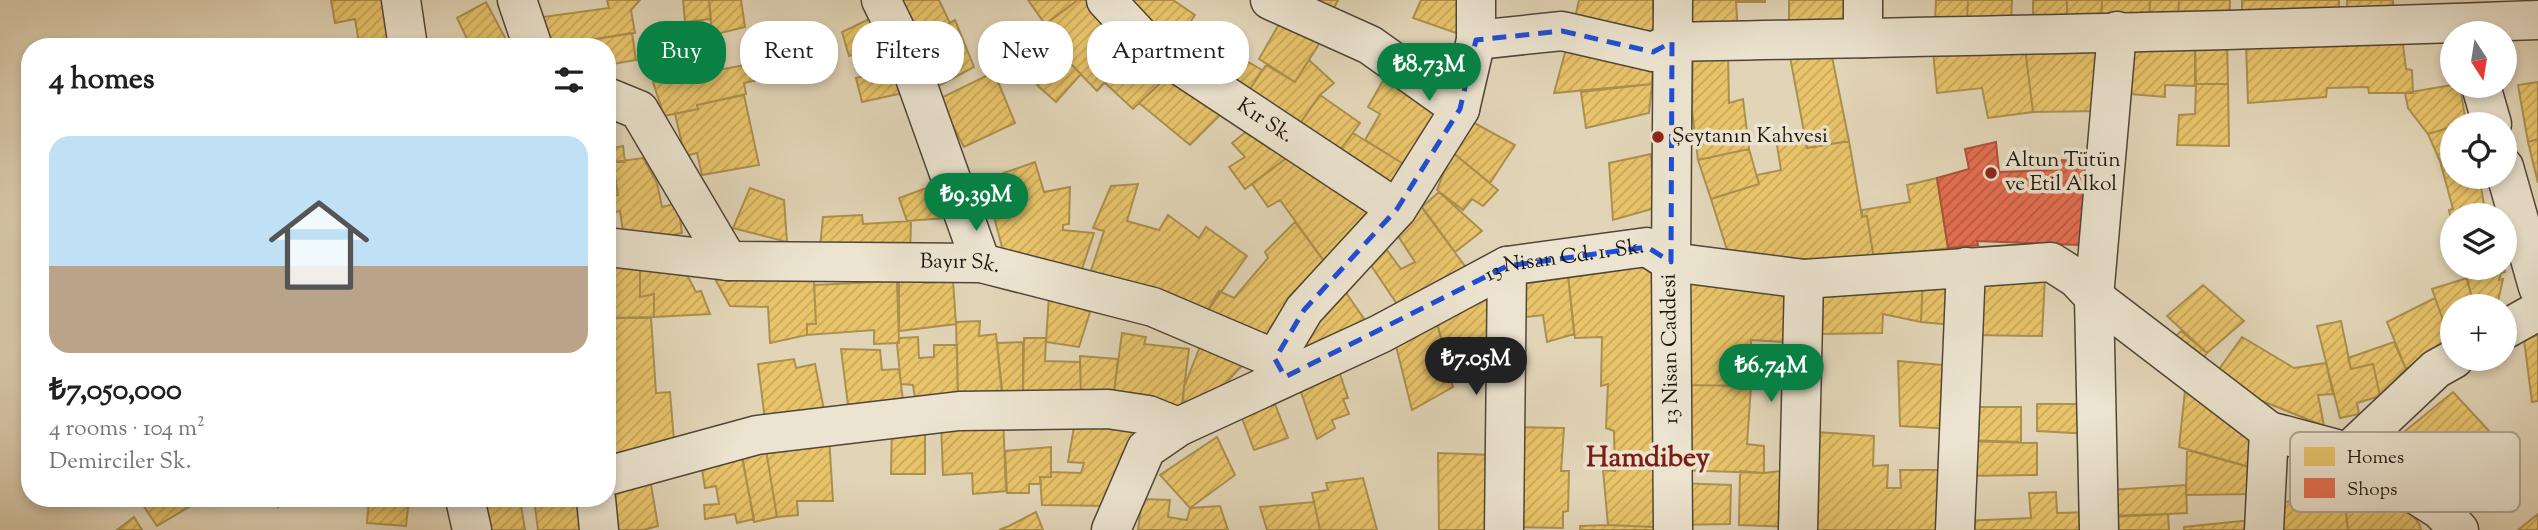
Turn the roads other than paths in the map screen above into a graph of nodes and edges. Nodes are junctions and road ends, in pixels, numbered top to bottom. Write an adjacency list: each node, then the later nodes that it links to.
1 (401, 0): 12 (street)
2 (517, 0): 13 (street)
3 (881, 0): 24 (street)
4 (1106, 0): 20 (street, Kır Sk.)
5 (1270, 0): 18 (street)
6 (1476, 0): 15 (street)
7 (1673, 0): 16 (street, 13 Nisan Caddesi)
8 (1863, 0): 14 (street)
9 (2463, 19): 10 (street); 11 (street)
10 (2538, 20)
11 (2117, 32): 14 (street); 29 (street)
12 (407, 38)
13 (530, 38)
14 (1863, 38): 16 (street)
15 (1476, 40): 16 (street); 18 (street)
16 (1672, 42): 23 (street, 13 Nisan Caddesi)
17 (616, 101): 22 (street)
18 (1460, 109): 20 (street)
19 (2510, 189): 28 (street)
20 (1397, 209): 33 (street)
21 (616, 248): 22 (street, Bayır Sk.)
22 (728, 261): 24 (street, Bayır Sk.)
23 (1671, 262): 25 (street, 13 Nisan Cd. 1. Sk.); 27 (street, 13 Nisan Cd. 1. Sk.); 46 (street, 13 Nisan Caddesi)
24 (981, 263): 33 (street, Bayır Sk.)
25 (1507, 266): 33 (street, 13 Nisan Cd. 1. Sk.); 45 (street)
26 (1966, 267): 27 (street, 13 Nisan Cd. 1. Sk.); 29 (street, 13 Nisan Cd. 1. Sk.); 48 (street)
27 (1804, 279): 47 (street)
28 (2538, 287)
29 (2094, 297): 35 (street, 13 Nisan Cd. 1. Sk.); 49 (street)
30 (2538, 311): 31 (street)
31 (2517, 323)
32 (2440, 367): 36 (street)
33 (1280, 368): 34 (street, 13 Nisan Cd. 1. Sk.)
34 (1178, 427): 38 (street); 44 (street, 13 Nisan Cd. 1. Sk.)
35 (2269, 431): 37 (street); 50 (street)
36 (2369, 432)
37 (2290, 437)
38 (616, 473)
39 (468, 507): 42 (street)
40 (597, 507): 43 (street)
41 (2442, 512): 51 (street)
42 (472, 530)
43 (599, 530)
44 (1111, 530)
45 (1504, 530)
46 (1673, 530)
47 (1798, 530)
48 (1955, 530)
49 (2099, 530)
50 (2264, 530)
51 (2459, 530)

